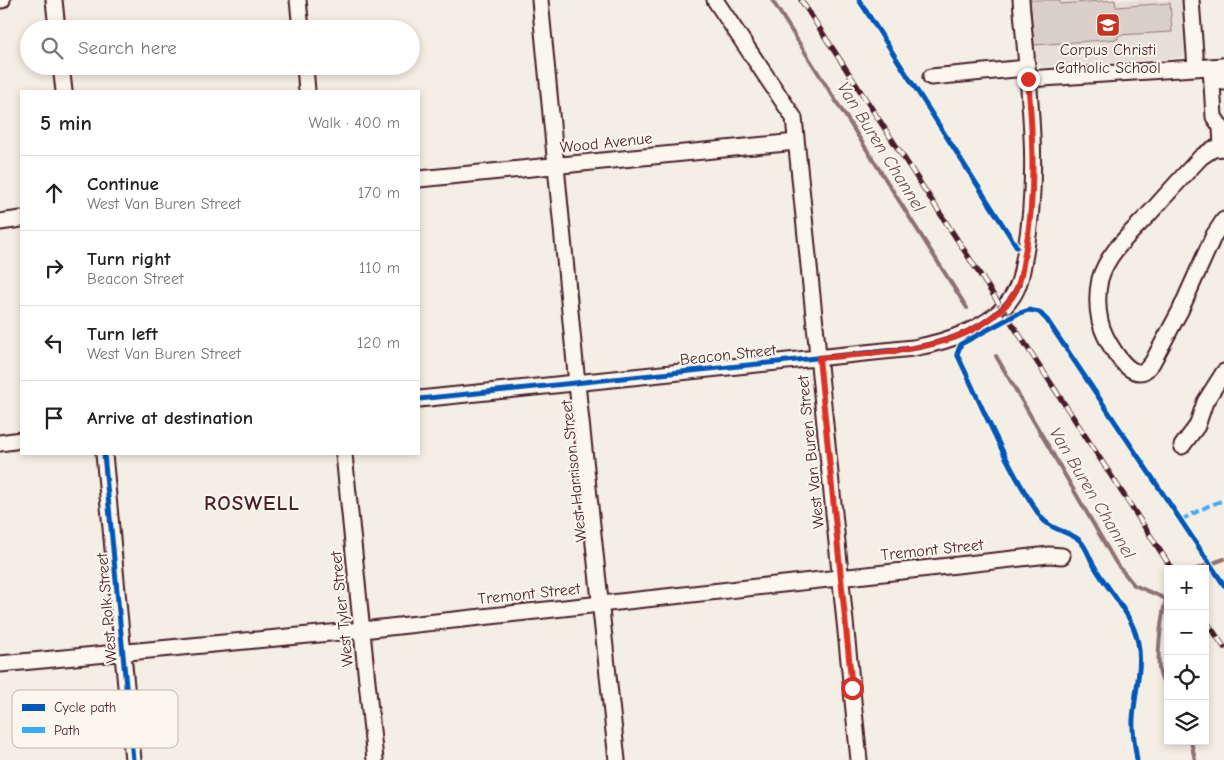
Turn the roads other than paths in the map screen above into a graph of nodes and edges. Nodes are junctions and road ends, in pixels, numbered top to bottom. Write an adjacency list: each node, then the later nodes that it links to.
1 (54, 0): 7 (street)
2 (298, 0): 8 (street)
3 (540, 0): 21 (street, West Harrison Street)
4 (715, 0): 19 (street, West Van Buren Street)
5 (1020, 0): 11 (street)
6 (1191, 0): 10 (street)
7 (56, 20)
8 (300, 20)
9 (1219, 67): 10 (street); 15 (street); 18 (street)
10 (1196, 68): 11 (street)
11 (1028, 74): 14 (street); 26 (street, Beacon Street)
12 (62, 75): 16 (street)
13 (306, 75): 17 (street)
14 (930, 77)
15 (1224, 82)
16 (64, 90)
17 (307, 90)
18 (1222, 125): 20 (street)
19 (796, 142): 21 (street, Wood Avenue); 26 (street, West Van Buren Street)
20 (1223, 148): 24 (street)
21 (557, 166): 22 (street, Wood Avenue); 28 (street, West Harrison Street)
22 (420, 179)
23 (20, 219): 25 (street)
24 (1224, 220)
25 (0, 222)
26 (819, 358): 28 (street, Beacon Street); 36 (street, West Van Buren Street)
27 (1224, 372): 32 (street)
28 (577, 384): 29 (street, Beacon Street); 37 (street, West Harrison Street)
29 (420, 399)
30 (20, 440): 31 (street)
31 (0, 443)
32 (1182, 446)
33 (104, 455): 39 (street, West Polk Street)
34 (344, 455): 38 (street, West Tyler Street)
35 (1062, 556): 36 (street, Tremont Street)
36 (841, 578): 37 (street, Tremont Street); 44 (street, West Van Buren Street)
37 (601, 604): 38 (street, Tremont Street); 43 (street, West Harrison Street)
38 (362, 630): 39 (street, Tremont Street); 42 (street, West Tyler Street)
39 (124, 652): 40 (street, Tremont Street); 41 (street, West Polk Street)
40 (0, 664)
41 (127, 690)
42 (375, 760)
43 (617, 760)
44 (859, 760)

